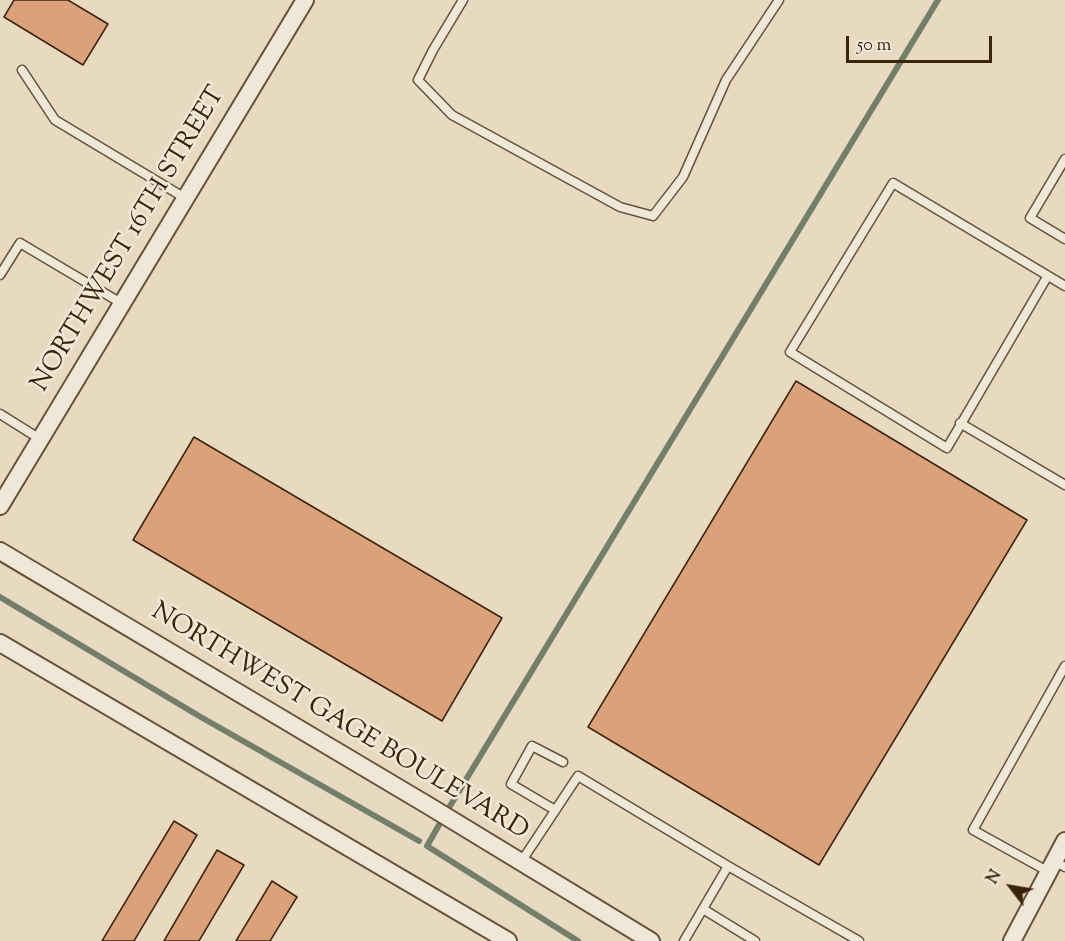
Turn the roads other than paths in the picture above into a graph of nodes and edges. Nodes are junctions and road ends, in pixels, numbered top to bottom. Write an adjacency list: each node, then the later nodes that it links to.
1 (305, 0): 6 (street, NORTHWEST 16TH STREET)
2 (463, 0): 3 (lane)
3 (779, 0)
4 (22, 70): 6 (lane)
5 (1065, 159): 7 (lane)
6 (185, 198): 11 (street, NORTHWEST 16TH STREET)
7 (1065, 239)
8 (0, 275): 11 (lane)
9 (1047, 277): 10 (lane); 13 (lane); 13 (lane)
10 (1065, 286)
11 (121, 303): 14 (street, NORTHWEST 16TH STREET)
12 (0, 414): 14 (lane)
13 (960, 423): 15 (lane)
14 (40, 439): 16 (street, NORTHWEST 16TH STREET)
15 (1065, 485)
16 (0, 506)
17 (0, 550): 23 (street, NORTHWEST GAGE BOULEVARD)
18 (0, 644): 27 (street)
19 (1065, 666): 25 (lane)
20 (563, 762): 21 (lane)
21 (555, 810): 23 (lane); 24 (lane)
22 (1065, 841): 25 (street)
23 (521, 862): 28 (street, NORTHWEST GAGE BOULEVARD)
24 (728, 866): 26 (lane); 31 (lane)
25 (1056, 867): 32 (street)
26 (703, 909): 29 (lane); 30 (lane)
27 (508, 941)
28 (651, 941)
29 (684, 941)
30 (755, 941)
31 (859, 941)
32 (1012, 941)

